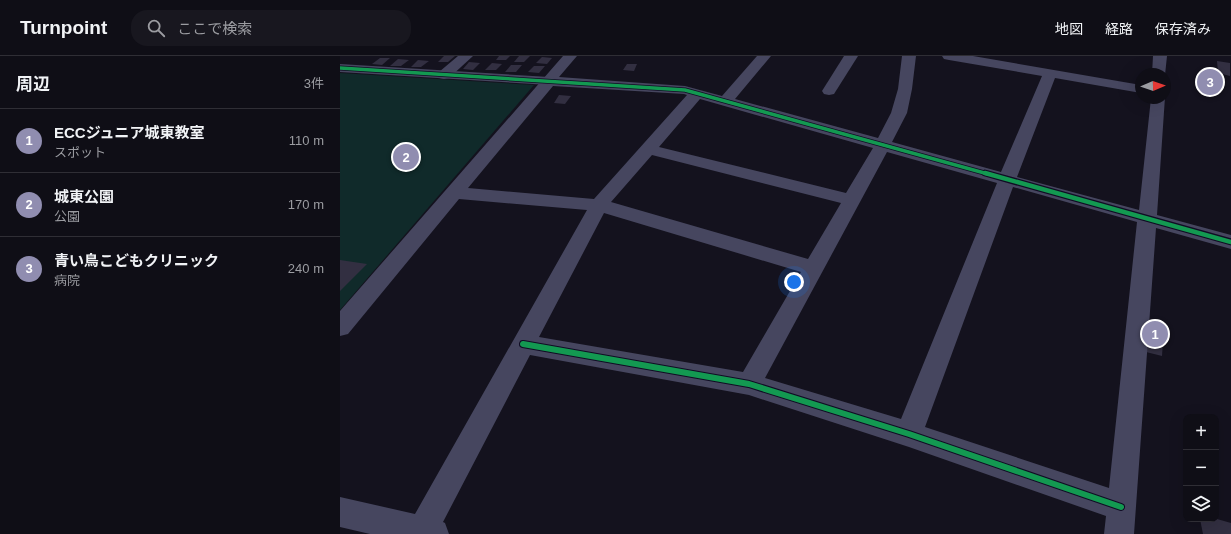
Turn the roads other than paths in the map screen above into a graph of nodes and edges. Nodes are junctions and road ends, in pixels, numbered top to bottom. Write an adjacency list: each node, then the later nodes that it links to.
1 (466, 56): 13 (street)
2 (570, 56): 14 (street)
3 (764, 56): 18 (street)
4 (851, 56): 16 (street)
5 (909, 56): 20 (street)
6 (949, 56): 11 (street)
7 (1036, 56): 11 (street)
8 (1160, 56): 10 (street)
9 (340, 68): 13 (street)
10 (1159, 68)
11 (1029, 69): 12 (street)
12 (1050, 73): 15 (street); 22 (street)
13 (444, 75): 14 (street)
14 (549, 81): 17 (street); 23 (street)
15 (1135, 88)
16 (829, 91)
17 (697, 93): 18 (street); 21 (street)
18 (726, 101): 20 (street)
19 (1157, 104): 26 (street)
20 (883, 144): 22 (street); 24 (street)
21 (647, 149): 24 (street); 25 (street)
22 (1007, 180): 26 (street); 32 (street)
23 (454, 194): 25 (street); 29 (street)
24 (852, 200): 28 (street)
25 (599, 205): 28 (street); 30 (street)
26 (1147, 219): 27 (street); 34 (street)
27 (1231, 242)
28 (814, 268): 31 (street)
29 (340, 327)
30 (523, 344): 31 (street); 35 (street)
31 (749, 384): 32 (street)
32 (909, 434): 34 (street)
33 (340, 512): 35 (street)
34 (1120, 521)
35 (428, 533)

